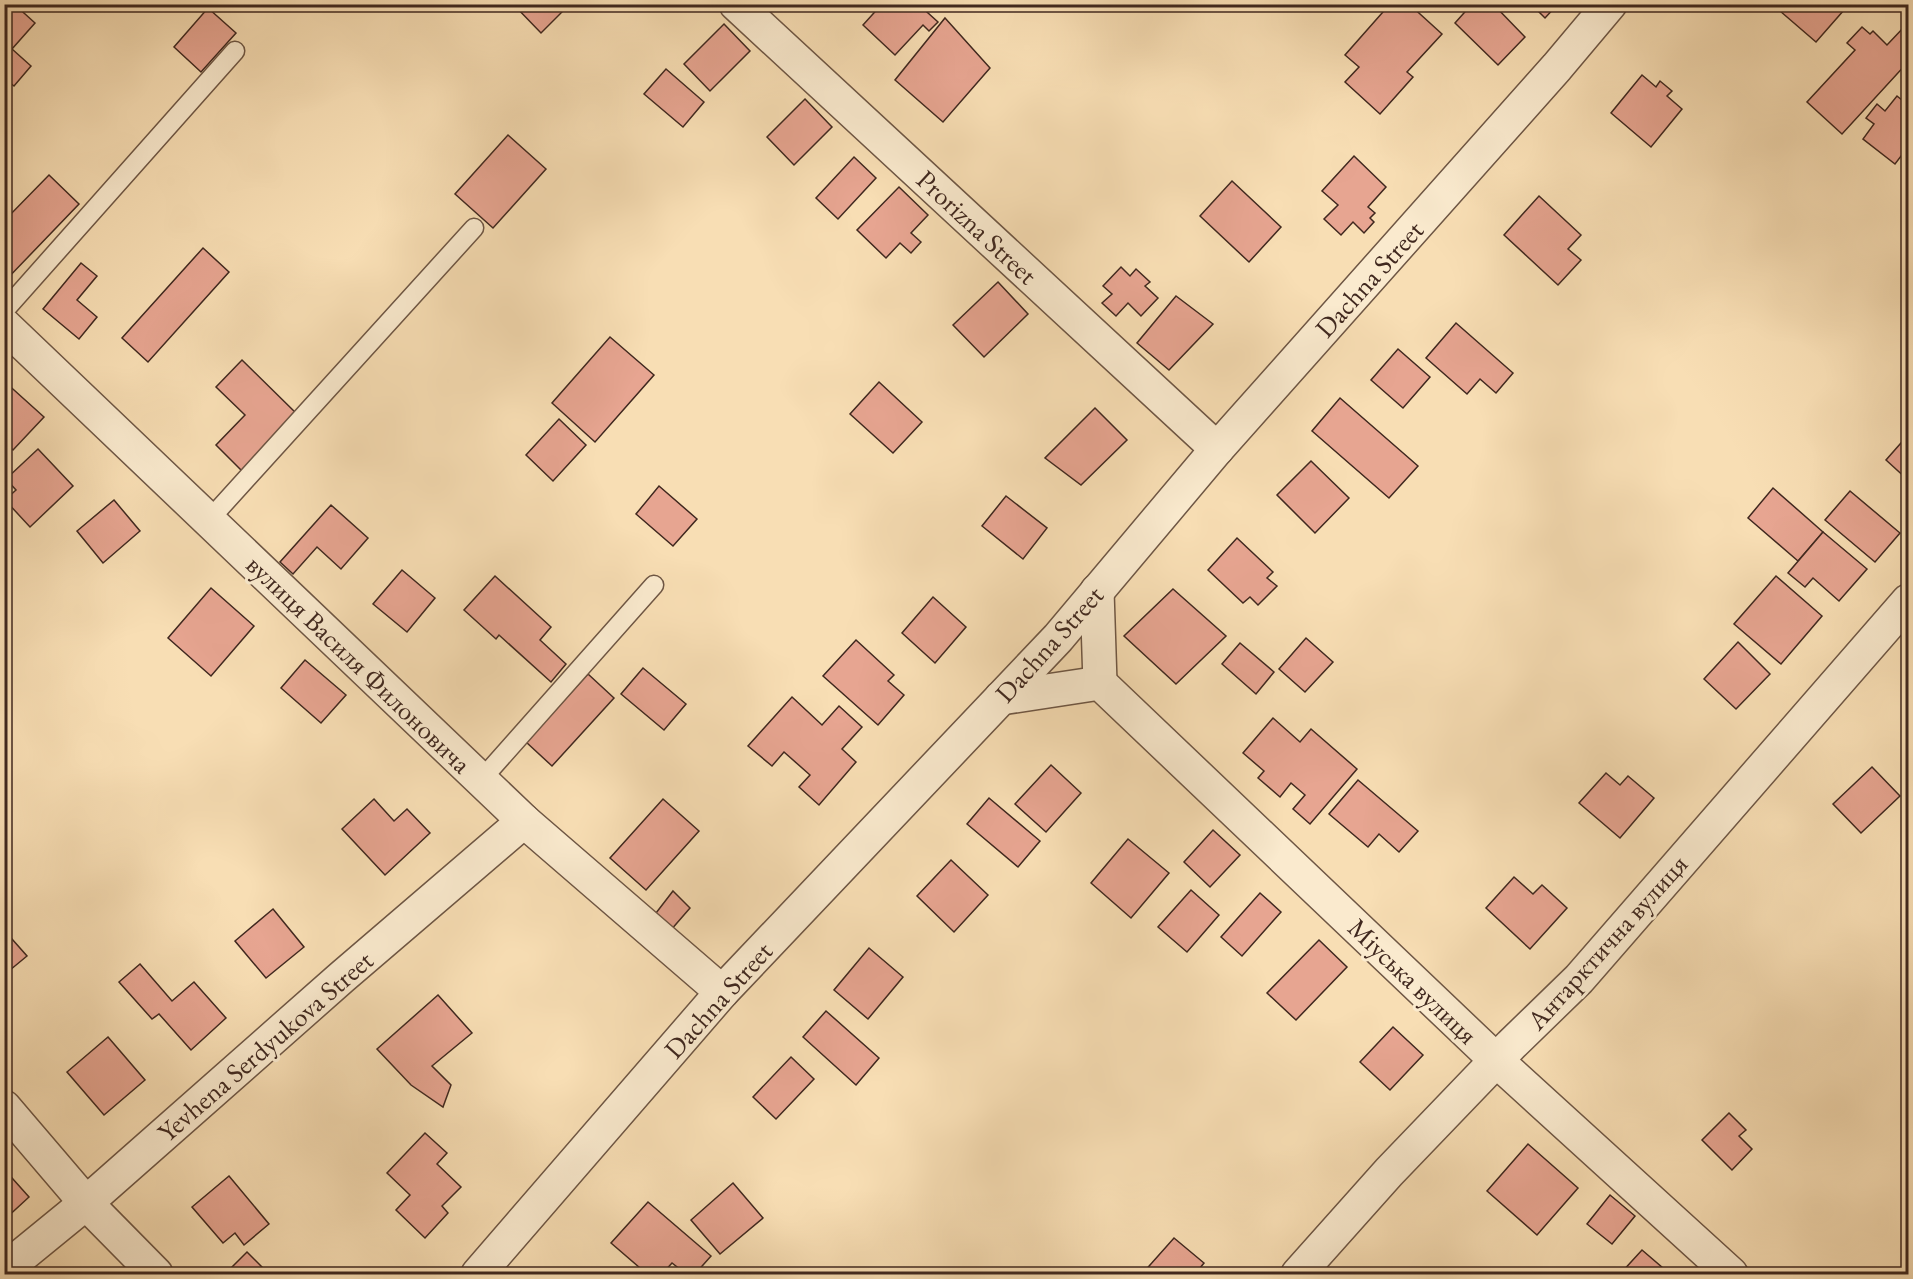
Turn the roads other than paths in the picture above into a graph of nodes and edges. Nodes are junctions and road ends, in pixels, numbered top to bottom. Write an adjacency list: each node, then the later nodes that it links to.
1 (736, 4): 7 (street, Prorizna Street)
2 (1610, 4): 7 (street, Dachna Street)
3 (235, 51): 5 (lane)
4 (474, 228): 8 (lane)
5 (4, 311)
6 (4, 325): 8 (street, вулиця Василя Филоновича)
7 (1217, 449): 10 (street, Dachna Street)
8 (209, 520): 14 (street, вулиця Василя Филоновича)
9 (654, 585): 14 (lane)
10 (1097, 591): 12 (street); 13 (street, Dachna Street)
11 (1908, 602): 17 (street, Антарктична вулиця)
12 (1100, 683): 13 (street); 17 (street, Міуська вулиця)
13 (1001, 698): 16 (street, Dachna Street)
14 (481, 780): 15 (street, вулиця Василя Филоновича)
15 (524, 821): 16 (street, вулиця Василя Филоновича); 19 (street, Yevhena Serdyukova Street)
16 (722, 992): 22 (street, Dachna Street)
17 (1497, 1061): 23 (street, Антарктична вулиця); 24 (street, Міуська вулиця)
18 (4, 1107): 19 (street)
19 (86, 1203): 20 (street, Yevhena Serdyukova Street); 21 (street)
20 (4, 1270)
21 (156, 1275)
22 (478, 1275)
23 (1298, 1275)
24 (1731, 1275)

